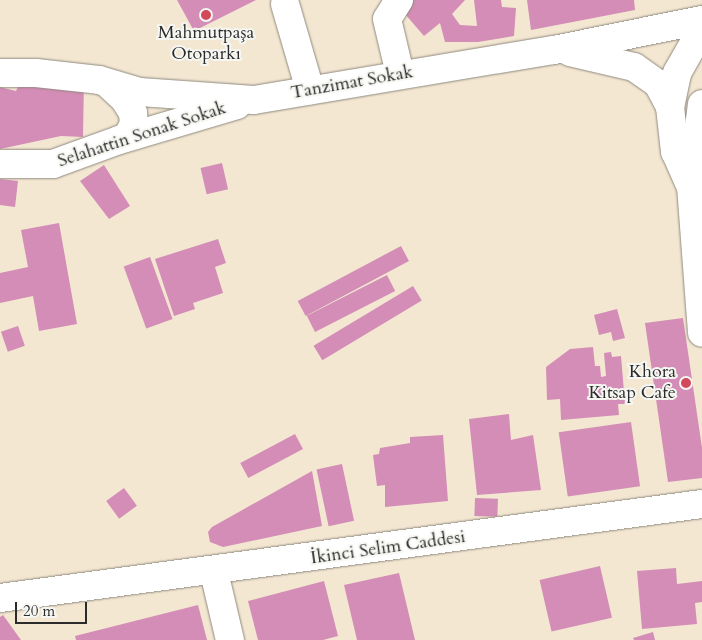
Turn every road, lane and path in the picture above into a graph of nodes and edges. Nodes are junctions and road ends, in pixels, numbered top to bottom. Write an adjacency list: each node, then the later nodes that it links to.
1 (399, 0): 7 (street)
2 (281, 4): 9 (street)
3 (702, 20): 5 (street, Tanzimat Sokak)
4 (702, 29): 12 (street)
5 (554, 50): 7 (street, Tanzimat Sokak); 12 (street)
6 (0, 73): 8 (street, Tanzimat Sokak)
7 (400, 74): 9 (street, Tanzimat Sokak)
8 (107, 83): 10 (street, Tanzimat Sokak); 13 (street)
9 (305, 91): 10 (street, Tanzimat Sokak)
10 (254, 100): 13 (street, Selahattin Sonak Sokak)
11 (702, 104): 15 (street)
12 (670, 107): 15 (street)
13 (127, 138): 14 (street, Selahattin Sonak Sokak)
14 (0, 164)
15 (691, 186): 16 (street)
16 (702, 333)
17 (702, 504): 18 (street, İkinci Selim Caddesi)
18 (214, 572): 19 (street, İkinci Selim Caddesi); 22 (street)
19 (75, 590): 20 (street, İkinci Selim Caddesi); 21 (street, İkinci Selim Caddesi)
20 (0, 598)
21 (0, 613)
22 (230, 640)

